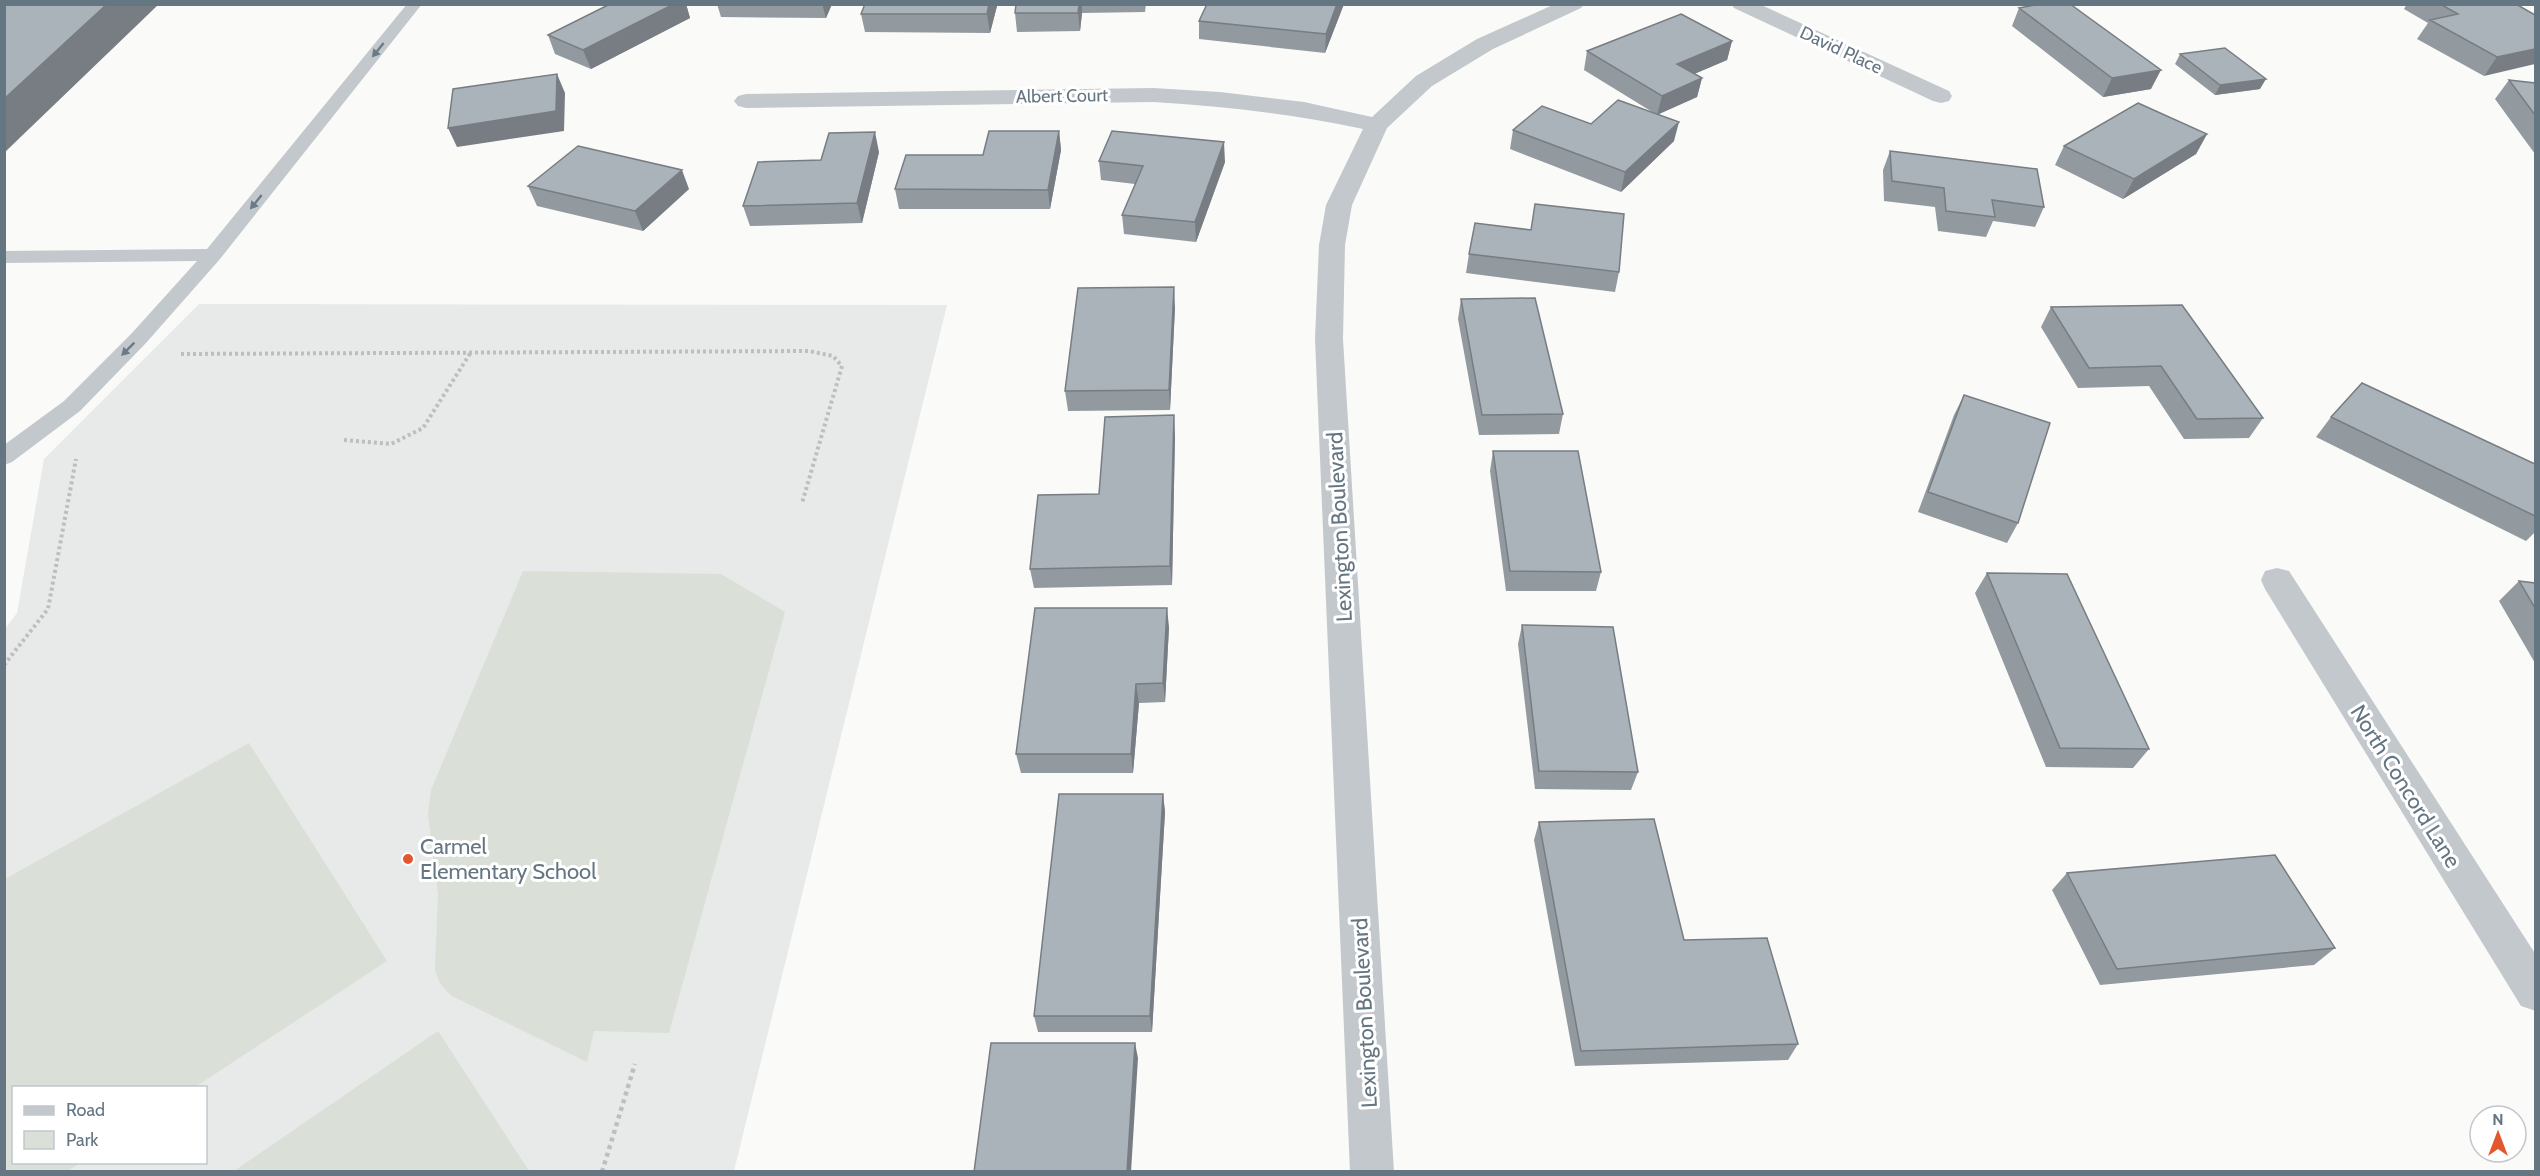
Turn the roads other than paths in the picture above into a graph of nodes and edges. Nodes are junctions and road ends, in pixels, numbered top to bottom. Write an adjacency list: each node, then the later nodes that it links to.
1 (415, 4): 7 (lane, one-way to 7)
2 (1574, 4): 6 (street, Lexington Boulevard)
3 (1741, 4): 4 (street, David Place)
4 (1941, 96)
5 (746, 101): 6 (street, Albert Court)
6 (1377, 125): 12 (street, Lexington Boulevard)
7 (213, 255): 8 (lane); 9 (lane, one-way to 9)
8 (4, 257)
9 (4, 458)
10 (2277, 580): 11 (street, North Concord Lane)
11 (2535, 992)
12 (1372, 1172)

